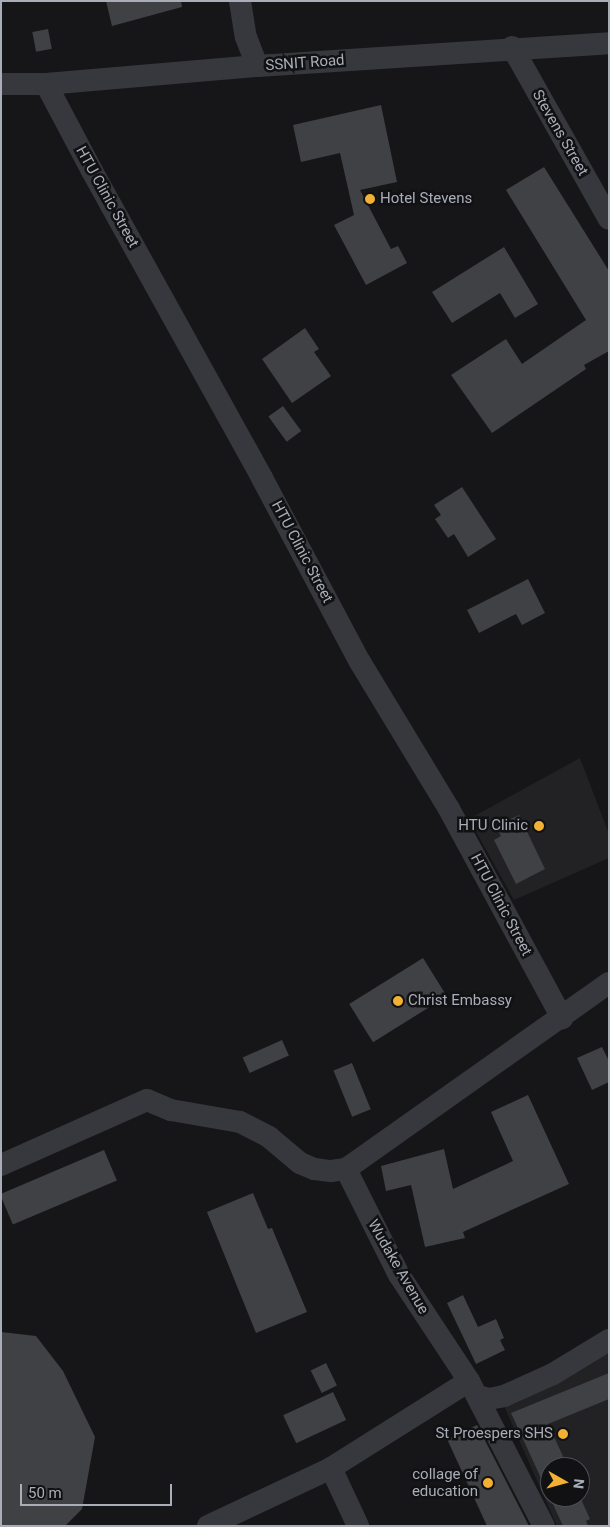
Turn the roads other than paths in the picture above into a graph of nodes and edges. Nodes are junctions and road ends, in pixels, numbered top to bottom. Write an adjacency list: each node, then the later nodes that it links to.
1 (240, 1): 4 (street)
2 (609, 43): 3 (street, SSNIT Road)
3 (512, 47): 4 (street, SSNIT Road); 7 (street, Stevens Street)
4 (257, 66): 6 (street, SSNIT Road)
5 (1, 84): 6 (street, SSNIT Road)
6 (46, 84): 9 (street, HTU Clinic Street)
7 (609, 218)
8 (609, 983): 9 (street)
9 (562, 1018): 11 (street)
10 (1, 1165): 11 (street)
11 (346, 1169): 13 (street, Wudake Avenue)
12 (609, 1340): 13 (street)
13 (473, 1388): 14 (street); 17 (street, Wudake Avenue)
14 (332, 1468): 15 (street); 16 (street)
15 (208, 1526)
16 (358, 1526)
17 (544, 1526)

